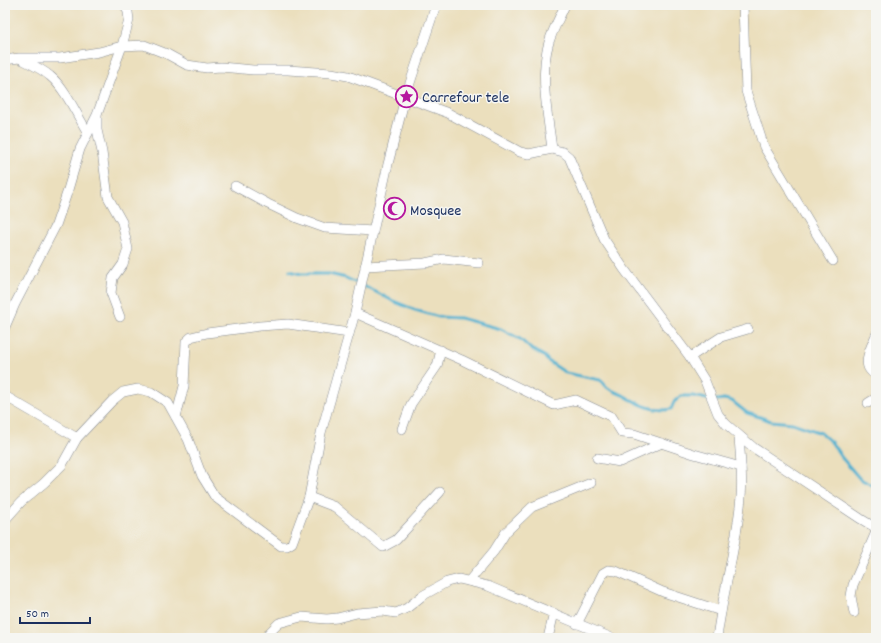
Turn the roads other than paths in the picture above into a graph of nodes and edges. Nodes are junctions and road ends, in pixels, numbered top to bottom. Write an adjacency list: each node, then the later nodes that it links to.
1 (125, 5): 5 (street)
2 (436, 5): 8 (street)
3 (565, 5): 11 (street)
4 (743, 5): 14 (street)
5 (122, 46): 6 (street); 8 (street); 9 (street)
6 (19, 58): 7 (street); 10 (street)
7 (5, 60)
8 (405, 98): 11 (street); 13 (street)
9 (97, 115): 10 (street); 18 (street)
10 (88, 133): 19 (street)
11 (552, 149): 24 (street)
12 (235, 186): 13 (street)
13 (373, 231): 16 (street)
14 (833, 261)
15 (479, 263): 16 (street)
16 (364, 270): 17 (street)
17 (355, 313): 21 (street); 23 (street)
18 (120, 317)
19 (5, 327)
20 (748, 329): 24 (street)
21 (349, 334): 27 (street); 36 (street)
22 (876, 335): 25 (street)
23 (441, 350): 28 (street); 31 (street)
24 (690, 357): 29 (street)
25 (876, 375)
26 (5, 396): 30 (street)
27 (176, 417): 30 (street); 36 (street)
28 (402, 429)
29 (739, 436): 33 (street); 38 (street)
30 (77, 438): 37 (street)
31 (662, 443): 32 (street); 33 (street)
32 (597, 458)
33 (741, 467): 41 (street)
34 (591, 483): 40 (street)
35 (440, 492): 36 (street)
36 (309, 497)
37 (5, 520)
38 (876, 528)
39 (876, 532): 43 (street)
40 (470, 581): 42 (street); 45 (street)
41 (721, 611): 44 (street); 48 (street)
42 (554, 613): 44 (street); 46 (street)
43 (854, 613)
44 (577, 624): 47 (street)
45 (266, 638)
46 (548, 638)
47 (612, 638)
48 (717, 638)

